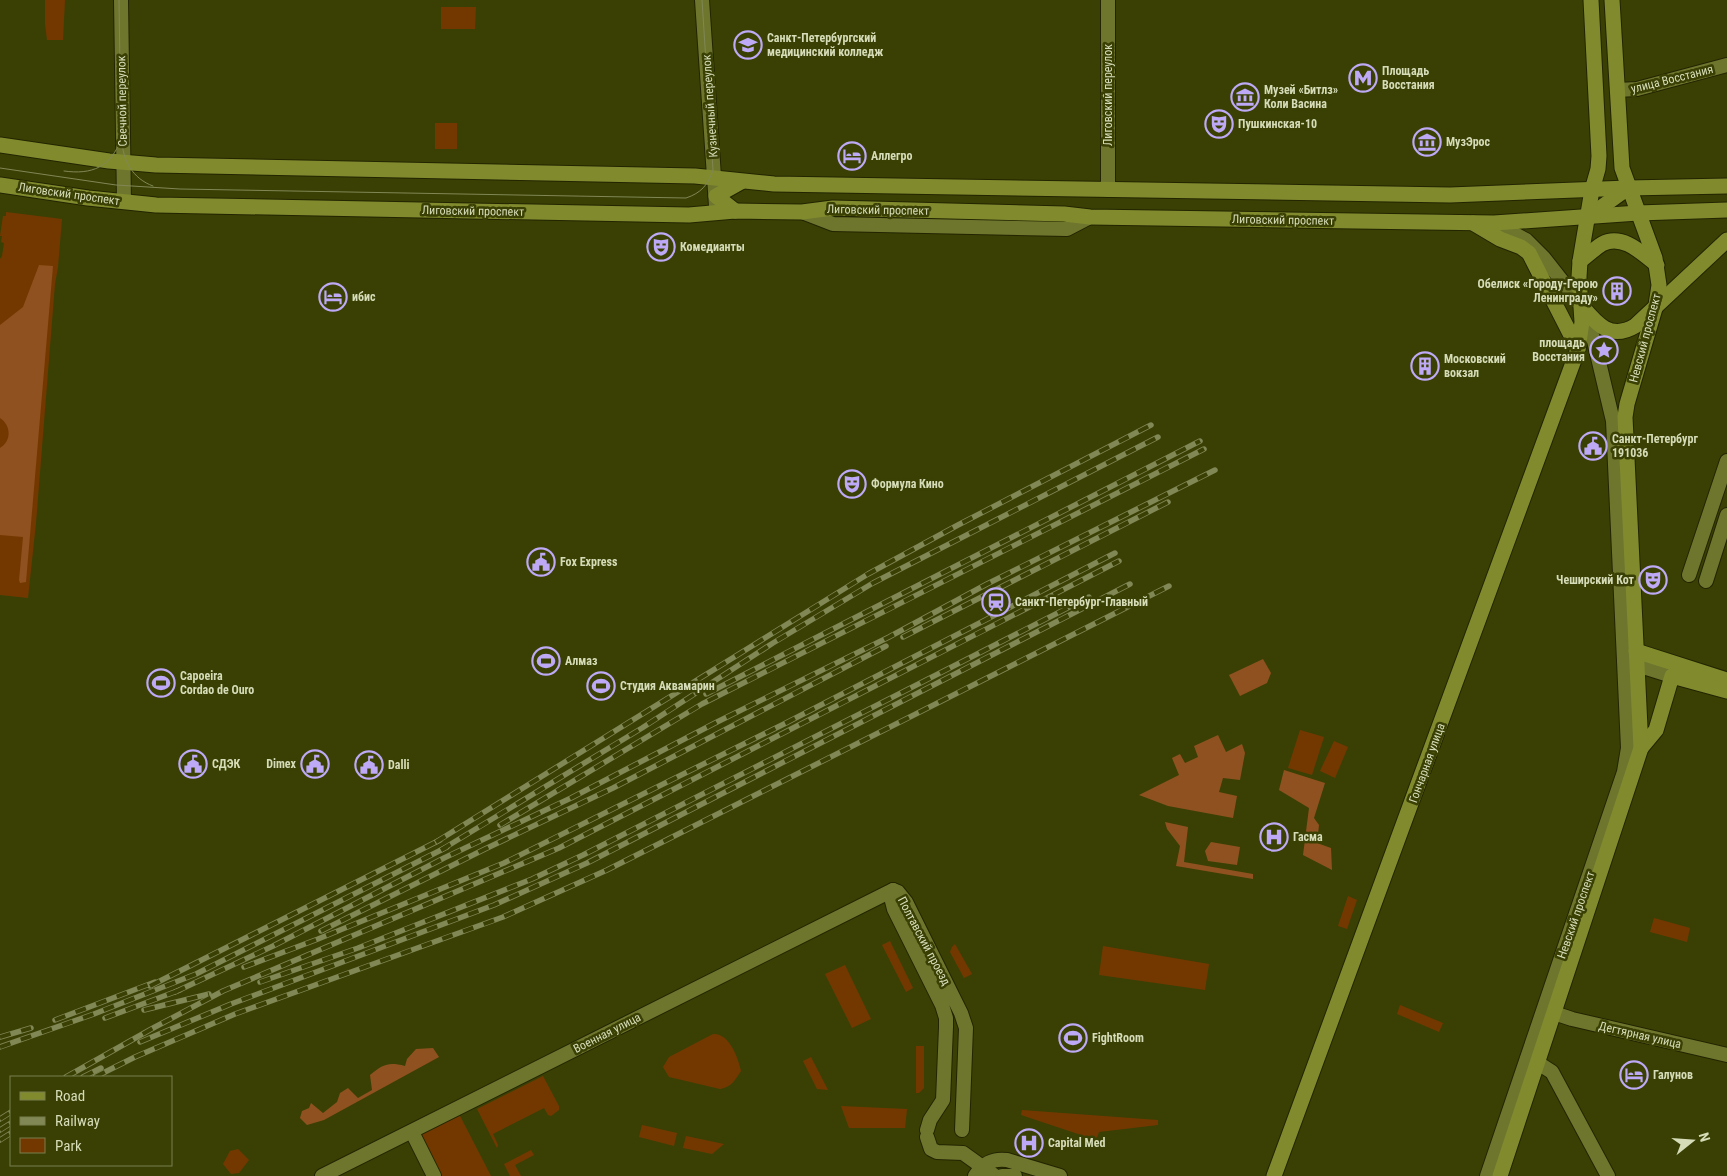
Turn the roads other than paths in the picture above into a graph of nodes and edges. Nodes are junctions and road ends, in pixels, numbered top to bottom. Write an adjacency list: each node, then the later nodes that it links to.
1 (121, 0): 9 (street, Свечной переулок)
2 (702, 0): 10 (street, Кузнечный переулок)
3 (1108, 0): 15 (street, Лиговский переулок)
4 (1591, 0): 16 (main road, Невский проспект)
5 (1612, 0): 7 (main road, Невский проспект)
6 (1727, 65): 7 (street, улица Восстания)
7 (1617, 90): 14 (main road, Невский проспект)
8 (0, 145): 9 (main road, Лиговский проспект)
9 (123, 162): 10 (main road, Лиговский проспект); 19 (street, Свечной переулок)
10 (714, 179): 11 (main road, Лиговский проспект); 18 (street, Кузнечный переулок)
11 (741, 182): 15 (main road, Лиговский проспект); 18 (main road)
12 (0, 185): 19 (main road, Лиговский проспект)
13 (1727, 186): 14 (main road, Лиговский проспект)
14 (1628, 188): 16 (main road, Лиговский проспект); 23 (main road, Невский проспект); 24 (main road)
15 (1108, 190): 17 (main road, Лиговский проспект)
16 (1592, 190): 17 (main road, Лиговский проспект); 24 (main road, Невский проспект)
17 (1298, 193): 25 (main road)
18 (716, 196): 21 (main road); 22 (street, Кузнечный переулок)
19 (124, 202): 22 (main road, Лиговский проспект)
20 (1727, 210): 23 (main road, Лиговский проспект)
21 (735, 211): 22 (main road, Лиговский проспект); 25 (main road, Лиговский проспект)
22 (717, 213)
23 (1638, 213): 24 (main road, Лиговский проспект); 30 (main road, Невский проспект)
24 (1587, 217): 27 (main road, Лиговский проспект); 29 (main road, Невский проспект)
25 (1298, 220): 26 (main road, Лиговский проспект)
26 (1472, 223): 27 (main road, Лиговский проспект); 33 (main road)
27 (1494, 223): 31 (street)
28 (1727, 240): 32 (main road)
29 (1580, 262): 30 (main road); 31 (main road, Невский проспект)
30 (1657, 265): 32 (main road, Невский проспект)
31 (1581, 305): 32 (main road); 33 (main road); 38 (street, Невский проспект)
32 (1656, 305): 38 (main road, Невский проспект)
33 (1578, 349): 56 (main road, Гончарная улица)
34 (1727, 461): 36 (street)
35 (1727, 515): 37 (street)
36 (1689, 575)
37 (1706, 581)
38 (1632, 655): 39 (street); 40 (main road); 42 (main road, Невский проспект); 46 (street, Невский проспект)
39 (1672, 676): 41 (main road); 42 (main road, Невский проспект)
40 (1727, 680)
41 (1727, 691)
42 (1641, 748): 44 (main road, Невский проспект)
43 (893, 890): 47 (street, Военная улица); 48 (street, Полтавский проезд); 48 (street, Полтавский проезд)
44 (1554, 1014): 45 (street, Дегтярная улица); 46 (main road, Невский проспект)
45 (1727, 1055)
46 (1532, 1061): 57 (street, Невский проспект); 58 (main road, Невский проспект); 59 (street)
47 (412, 1132): 50 (street, Военная улица); 51 (street)
48 (963, 1153): 49 (street)
49 (979, 1171): 52 (street); 55 (street)
50 (322, 1176)
51 (434, 1176)
52 (995, 1176)
53 (1002, 1176): 54 (street)
54 (1015, 1176)
55 (1060, 1176)
56 (1274, 1176)
57 (1487, 1176)
58 (1500, 1176)
59 (1608, 1176)

